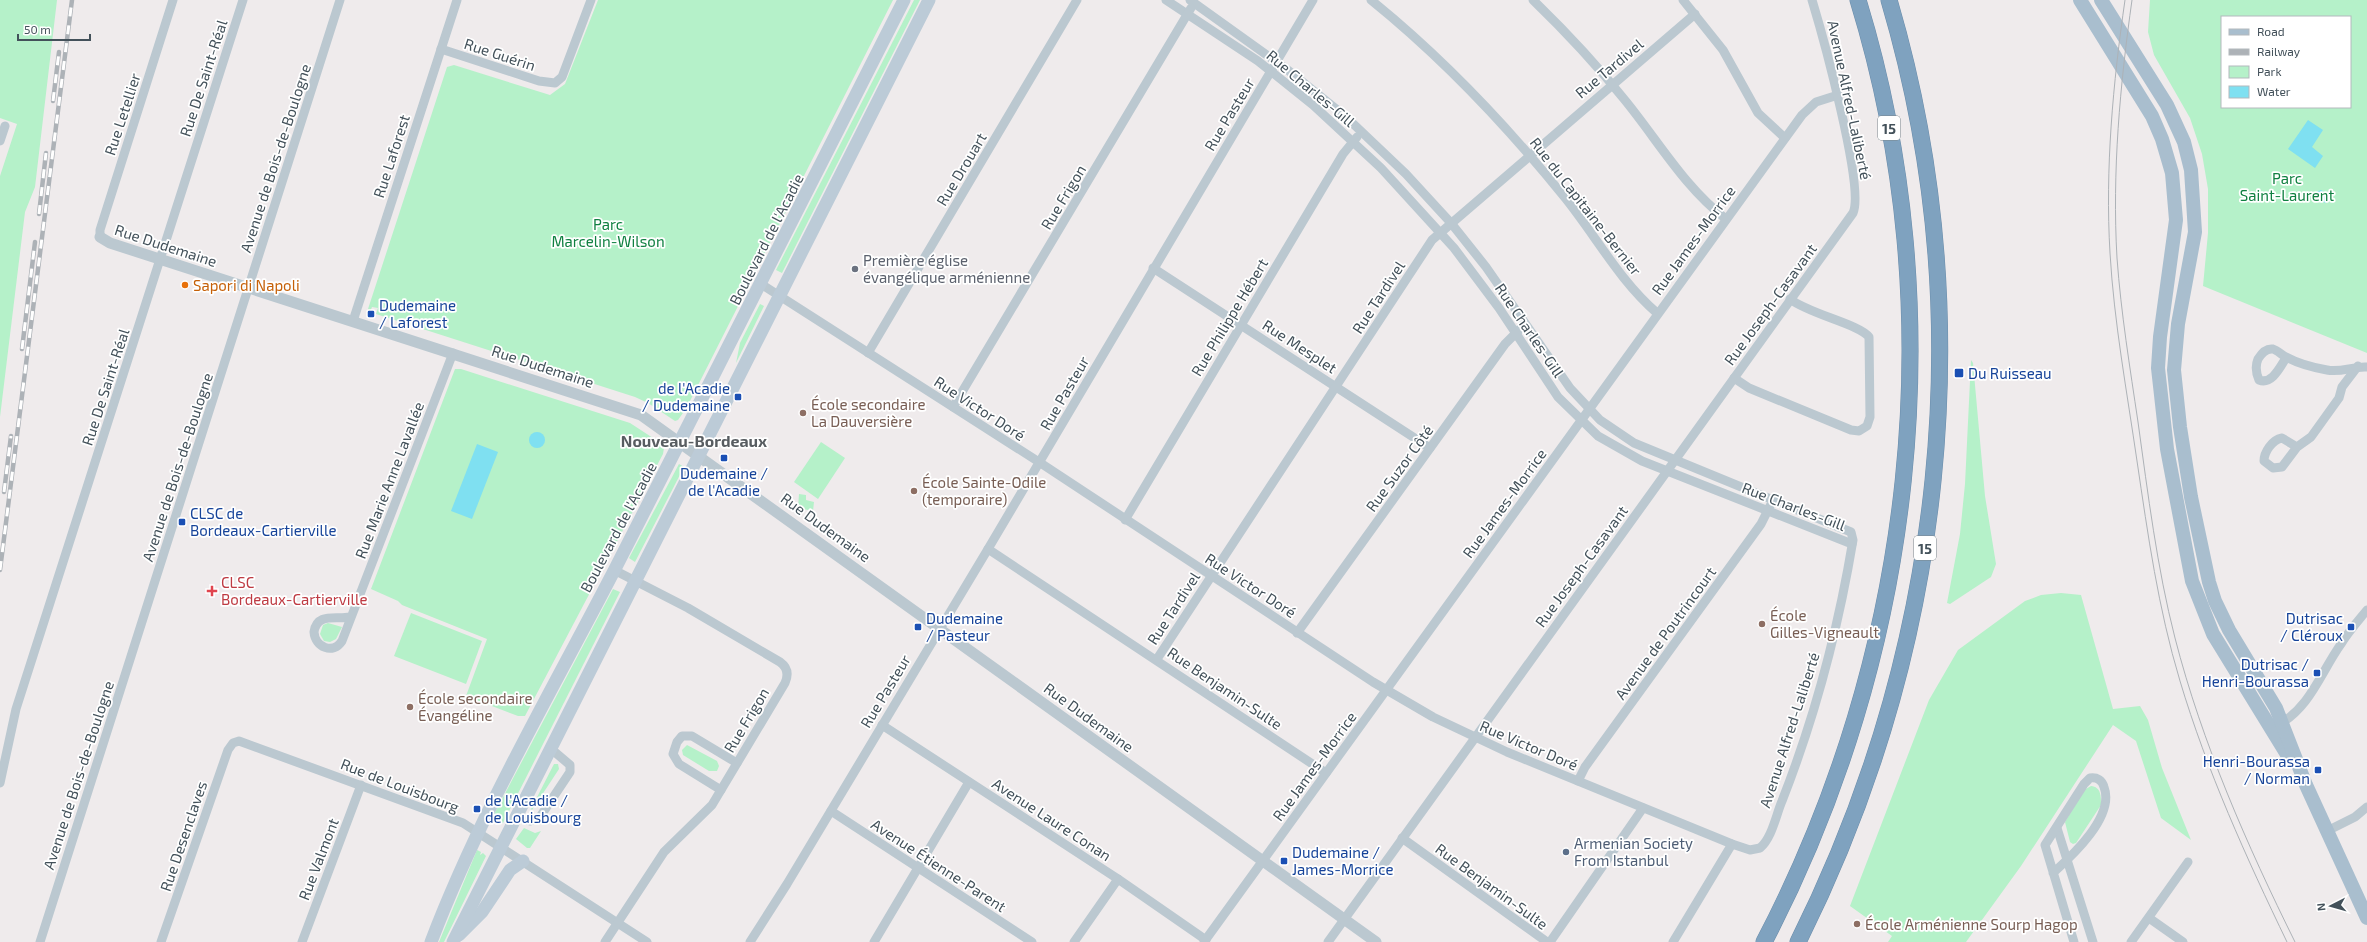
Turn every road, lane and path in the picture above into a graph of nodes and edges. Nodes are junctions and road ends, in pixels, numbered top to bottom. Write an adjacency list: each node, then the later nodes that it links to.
1 (173, 0): 37 (street, Rue Letellier)
2 (243, 0): 38 (street, Rue De Saint-Réal)
3 (340, 0): 41 (street, Avenue de Bois-de-Boulogne)
4 (456, 0): 22 (street, Rue Laforest)
5 (591, 0): 22 (street, Rue Guérin)
6 (904, 0): 40 (main road, Boulevard de l'Acadie)
7 (929, 0): 42 (main road)
8 (1078, 0): 49 (street, Rue Drouart)
9 (1166, 0): 20 (street, Rue Charles-Gill)
10 (1312, 0): 23 (street, Rue Pasteur)
11 (1371, 0): 32 (street, Rue du Capitaine-Bernier)
12 (1533, 0): 25 (street)
13 (1683, 0): 21 (street)
14 (1812, 0): 26 (street, Avenue Alfred-Laliberté)
15 (1858, 0): 131 (highway, 15)
16 (1889, 0): 132 (highway, 15)
17 (2080, 0): 81 (main road)
18 (2102, 0): 81 (main road)
19 (1193, 1): 20 (street, Rue Frigon); 23 (street, Rue Charles-Gill)
20 (1188, 13): 24 (street, Rue Charles-Gill); 56 (street, Rue Frigon)
21 (1695, 14): 25 (street, Rue Tardivel); 29 (street)
22 (441, 49): 45 (street, Rue Laforest)
23 (1276, 61): 24 (street, Rue Pasteur); 28 (street, Rue Charles-Gill)
24 (1271, 71): 31 (street, Rue Charles-Gill); 39 (street, Rue Pasteur)
25 (1612, 84): 32 (street, Rue Tardivel); 34 (street)
26 (1838, 95): 29 (street, Rue James-Morrice); 33 (street, Avenue Alfred-Laliberté)
27 (5, 126): 30 (street)
28 (1362, 132): 31 (street, Rue Philippe Hébert); 35 (street, Rue Charles-Gill)
29 (1785, 138): 34 (street, Rue James-Morrice)
30 (0, 141)
31 (1353, 141): 36 (street, Rue Charles-Gill); 46 (street, Rue Philippe Hébert)
32 (1530, 155): 35 (street, Rue Tardivel); 44 (street, Rue du Capitaine-Bernier)
33 (1856, 207): 43 (street, Rue Joseph-Casavant)
34 (1726, 219): 44 (street, Rue James-Morrice)
35 (1451, 223): 36 (street, Rue Tardivel); 47 (street, Rue Charles-Gill)
36 (1440, 232): 48 (street, Rue Charles-Gill); 55 (street, Rue Tardivel)
37 (100, 237): 38 (street, Rue Dudemaine)
38 (160, 259): 41 (street, Rue Dudemaine); 89 (street, Rue De Saint-Réal)
39 (1153, 268): 46 (street, Rue Mesplet); 64 (street, Rue Pasteur)
40 (761, 284): 42 (street, Rue Victor Doré); 59 (main road, Boulevard de l'Acadie)
41 (249, 287): 45 (street, Rue Dudemaine); 116 (street, Avenue de Bois-de-Boulogne)
42 (779, 294): 49 (street, Rue Victor Doré); 62 (main road)
43 (1790, 299): 54 (street, Rue Joseph-Casavant); 54 (street)
44 (1657, 313): 57 (street, Rue James-Morrice)
45 (353, 321): 50 (street, Rue Dudemaine)
46 (1242, 324): 55 (street, Rue Mesplet); 68 (street, Rue Philippe Hébert)
47 (1527, 324): 48 (street, Rue Suzor Côté); 57 (street, Rue Charles-Gill)
48 (1516, 332): 58 (street, Rue Charles-Gill); 61 (street, Rue Suzor Côté)
49 (868, 352): 56 (street, Rue Victor Doré)
50 (453, 353): 59 (street, Rue Dudemaine); 75 (street, Rue Marie Anne Lavallée)
51 (2286, 358): 52 (street)
52 (2363, 367): 53 (street); 60 (street)
53 (2367, 373)
54 (1734, 378): 63 (street, Rue Joseph-Casavant)
55 (1336, 386): 61 (street, Rue Mesplet); 72 (street, Rue Tardivel)
56 (953, 407): 64 (street, Rue Victor Doré)
57 (1588, 409): 58 (street, Rue James-Morrice); 63 (street, Rue Charles-Gill)
58 (1580, 420): 65 (street, Rue Charles-Gill); 79 (street, Rue James-Morrice)
59 (681, 442): 62 (street, Rue Dudemaine); 71 (main road, Boulevard de l'Acadie)
60 (2297, 447)
61 (1430, 448): 77 (street, Rue Suzor Côté)
62 (699, 455): 73 (main road); 76 (street, Rue Dudemaine)
63 (1675, 460): 65 (street, Rue Joseph-Casavant); 66 (street, Rue Charles-Gill)
64 (1039, 462): 68 (street, Rue Victor Doré); 70 (street, Rue Pasteur)
65 (1666, 471): 67 (street, Rue Charles-Gill); 82 (street, Rue Joseph-Casavant)
66 (1773, 499): 67 (street, Avenue de Poutrincourt); 69 (street, Rue Charles-Gill)
67 (1768, 511): 69 (street, Rue Charles-Gill); 87 (street, Avenue de Poutrincourt)
68 (1125, 520): 72 (street, Rue Victor Doré)
69 (1852, 544): 102 (street, Avenue Alfred-Laliberté)
70 (988, 549): 76 (street, Rue Pasteur); 78 (street, Rue Benjamin-Sulte)
71 (614, 570): 73 (street, Rue Frigon); 97 (main road, Boulevard de l'Acadie)
72 (1211, 575): 77 (street, Rue Victor Doré); 78 (street, Rue Tardivel)
73 (635, 581): 84 (main road); 85 (street, Rue Frigon)
74 (2367, 610): 81 (street)
75 (350, 617)
76 (940, 628): 80 (street, Rue Pasteur); 103 (street, Rue Dudemaine)
77 (1297, 633): 79 (street, Rue Victor Doré)
78 (1156, 660): 86 (street, Rue Benjamin-Sulte)
79 (1387, 689): 82 (street, Rue Victor Doré); 86 (street, Rue James-Morrice)
80 (882, 725): 88 (street, Avenue Laure Conan); 94 (street, Rue Pasteur)
81 (2277, 726): 98 (main road)
82 (1474, 738): 87 (street, Rue Victor Doré); 99 (street, Rue Joseph-Casavant)
83 (235, 742): 90 (street, Rue de Louisbourg); 117 (street, Rue Desenclaves)
84 (550, 748): 95 (main road); 95 (street)
85 (737, 763): 91 (street, Rue Frigon); 91 (street)
86 (1326, 773): 103 (street, Rue James-Morrice)
87 (1578, 781): 93 (street, Rue Victor Doré)
88 (969, 782): 107 (street); 109 (street, Avenue Laure Conan)
89 (0, 784)
90 (361, 785): 97 (street, Rue de Louisbourg); 118 (street, Rue Valmont)
91 (721, 790): 113 (street, Rue Frigon)
92 (2367, 807): 98 (street)
93 (1643, 808): 100 (street, Rue Victor Doré); 129 (street)
94 (831, 811): 107 (street, Avenue Étienne-Parent); 122 (street, Rue Pasteur)
95 (515, 817): 101 (main road)
96 (2057, 828): 105 (street); 105 (street); 108 (street)
97 (477, 831): 101 (street, Rue de Louisbourg); 119 (main road, Boulevard de l'Acadie)
98 (2327, 831): 111 (main road)
99 (1402, 838): 112 (street, Rue Joseph-Casavant); 128 (street, Rue Benjamin-Sulte)
100 (1732, 844): 102 (street, Rue Victor Doré); 130 (street)
101 (500, 846): 104 (street, Rue de Louisbourg); 114 (main road)
102 (1757, 849)
103 (1263, 860): 112 (street, Rue Dudemaine); 115 (street, Rue James-Morrice)
104 (523, 861): 113 (street, Rue de Louisbourg); 114 (main road)
105 (2066, 861): 108 (street); 134 (street)
106 (2188, 862): 110 (street)
107 (918, 868): 123 (street); 124 (street, Avenue Étienne-Parent)
108 (2053, 873): 133 (street)
109 (1118, 879): 115 (street, Avenue Laure Conan); 125 (street)
110 (2149, 918): 135 (street); 136 (street)
111 (2367, 918)
112 (1345, 919): 126 (street, Rue Joseph-Casavant); 127 (street, Rue Dudemaine)
113 (617, 923): 120 (street, Rue Frigon); 121 (street, Rue de Louisbourg)
114 (453, 941)
115 (1205, 941)
116 (40, 942)
117 (161, 942)
118 (302, 942)
119 (431, 942)
120 (605, 942)
121 (647, 942)
122 (750, 942)
123 (874, 942)
124 (1032, 942)
125 (1074, 942)
126 (1328, 942)
127 (1376, 942)
128 (1547, 942)
129 (1550, 942)
130 (1673, 942)
131 (1764, 942)
132 (1798, 942)
133 (2074, 942)
134 (2093, 942)
135 (2131, 942)
136 (2183, 942)

